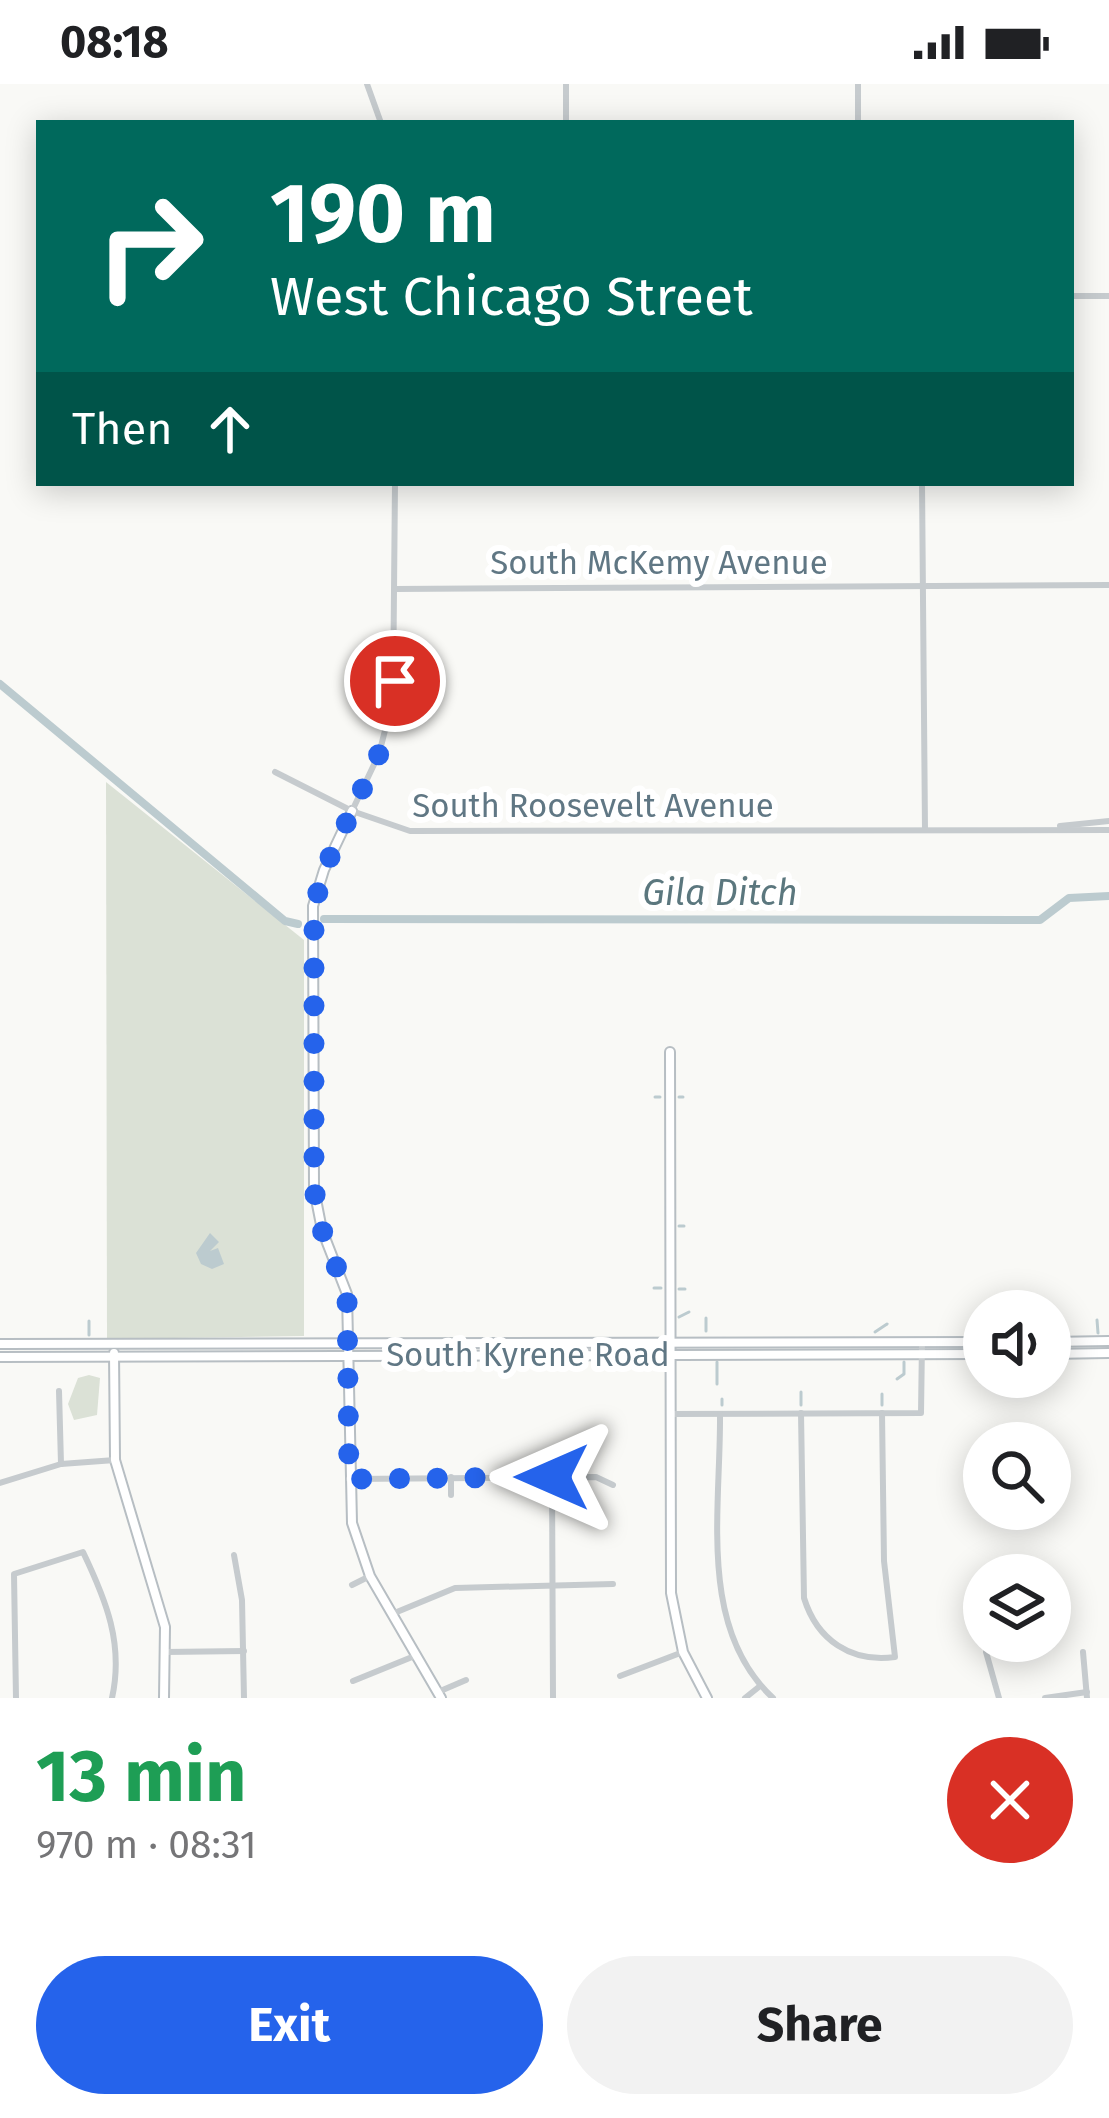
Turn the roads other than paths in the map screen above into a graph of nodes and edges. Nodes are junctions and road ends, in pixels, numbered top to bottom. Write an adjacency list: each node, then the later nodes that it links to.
1 (367, 84): 4 (street)
2 (566, 84): 5 (street)
3 (859, 84): 6 (street)
4 (380, 120)
5 (566, 120)
6 (859, 120)
7 (1074, 296): 8 (street)
8 (1109, 296)
9 (395, 486): 13 (street)
10 (922, 486): 11 (street)
11 (923, 585): 12 (street, South McKemy Avenue); 13 (street, South McKemy Avenue); 17 (street)
12 (1109, 585)
13 (395, 589): 15 (street)
14 (275, 772): 15 (street, South Roosevelt Avenue)
15 (352, 812): 17 (street, South Roosevelt Avenue); 24 (main road)
16 (1109, 825): 17 (street, South Roosevelt Avenue)
17 (925, 830)
18 (670, 1052): 20 (main road)
19 (1109, 1341): 23 (main road)
20 (670, 1342): 21 (main road, South Kyrene Road); 24 (main road, South Kyrene Road); 27 (main road)
21 (922, 1342): 22 (main road, South Kyrene Road); 28 (street)
22 (963, 1342)
23 (1071, 1342)
24 (349, 1343): 26 (main road, South Kyrene Road); 33 (main road)
25 (0, 1344): 26 (main road, South Kyrene Road)
26 (114, 1344): 32 (main road)
27 (670, 1354): 28 (main road, South Kyrene Road); 33 (main road, South Kyrene Road); 37 (main road)
28 (922, 1354): 29 (main road, South Kyrene Road); 36 (street)
29 (963, 1354)
30 (1071, 1354): 31 (main road)
31 (1109, 1354)
32 (114, 1356): 33 (main road, South Kyrene Road); 34 (main road, South Kyrene Road); 40 (main road)
33 (349, 1356): 44 (main road)
34 (0, 1357)
35 (59, 1391): 41 (street)
36 (882, 1413): 39 (street); 39 (street)
37 (670, 1414): 38 (street); 56 (main road)
38 (720, 1414): 39 (street); 63 (street)
39 (801, 1414)
40 (115, 1460): 41 (street); 55 (main road)
41 (61, 1464): 45 (street)
42 (552, 1477): 43 (street); 46 (street); 52 (street)
43 (451, 1478): 44 (street); 47 (street)
44 (349, 1479): 49 (main road)
45 (0, 1483)
46 (613, 1485)
47 (451, 1496)
48 (234, 1555): 54 (street)
49 (370, 1576): 51 (street); 53 (main road)
50 (613, 1584): 52 (street)
51 (352, 1586)
52 (552, 1586): 53 (street); 70 (street)
53 (392, 1613): 58 (main road)
54 (244, 1651): 55 (street); 69 (street)
55 (166, 1652): 68 (main road)
56 (683, 1652): 60 (street); 71 (main road)
57 (1083, 1652): 65 (street)
58 (417, 1654): 62 (street); 64 (main road)
59 (989, 1662): 74 (street)
60 (620, 1676)
61 (466, 1680): 64 (street)
62 (353, 1681)
63 (760, 1686): 72 (street); 73 (street)
64 (440, 1695)
65 (1087, 1695): 75 (street)
66 (16, 1698): 67 (street)
67 (112, 1698)
68 (164, 1698)
69 (244, 1698)
70 (553, 1698)
71 (706, 1698)
72 (745, 1698)
73 (773, 1698)
74 (999, 1698)
75 (1045, 1698)

